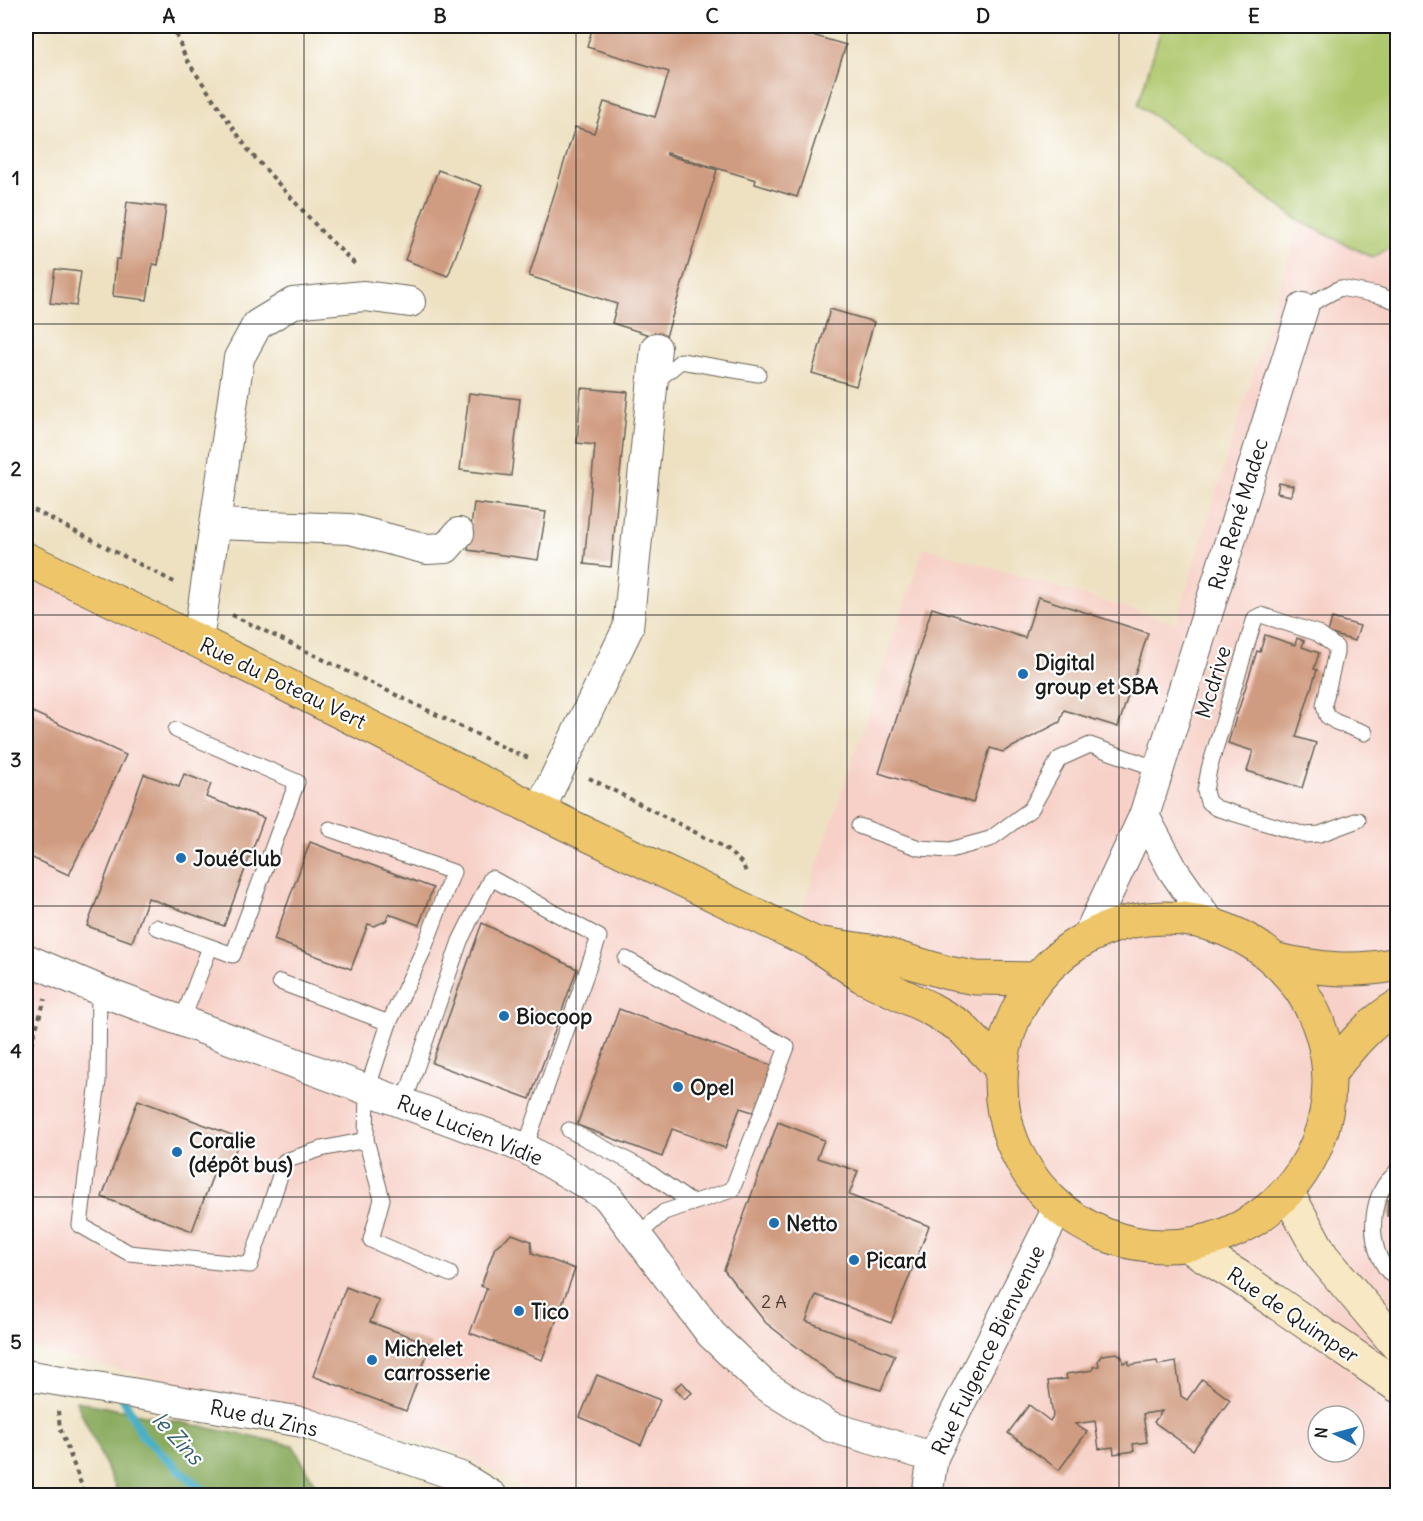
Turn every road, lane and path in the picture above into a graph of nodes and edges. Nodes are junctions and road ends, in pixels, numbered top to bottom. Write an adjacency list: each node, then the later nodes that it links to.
1 (173, 26): 2 (path)
2 (400, 300): 9 (street)
3 (1398, 302): 4 (lane, Rue René Madec)
4 (1303, 308): 16 (street, Rue René Madec)
5 (656, 348): 7 (street)
6 (758, 374): 7 (lane)
7 (652, 384): 17 (street)
8 (26, 506): 12 (path)
9 (215, 524): 10 (street); 12 (street)
10 (459, 533)
11 (26, 559): 13 (main road, Rue du Poteau Vert)
12 (205, 599): 13 (street); 17 (path)
13 (198, 641): 18 (main road, Rue du Poteau Vert)
14 (176, 730): 28 (lane)
15 (1365, 733): 20 (lane, Mcdrive)
16 (1158, 769): 19 (street, Rue René Madec); 21 (lane)
17 (559, 770): 18 (street); 23 (path)
18 (539, 811): 27 (main road, Rue du Poteau Vert)
19 (1143, 816): 24 (street); 26 (street, Rue René Madec)
20 (1358, 820)
21 (858, 826)
22 (330, 829): 39 (lane)
23 (750, 879)
24 (1210, 923): 26 (main road); 31 (main road)
25 (156, 927): 28 (lane)
26 (1088, 936): 34 (main road)
27 (814, 943): 34 (main road, Rue du Poteau Vert); 41 (main road, Rue du Poteau Vert)
28 (210, 946): 38 (lane)
29 (26, 959): 33 (street, Rue Lucien Vidie)
30 (626, 959): 50 (lane)
31 (1276, 960): 32 (main road); 42 (main road)
32 (1398, 964)
33 (56, 972): 36 (street, Rue Lucien Vidie); 40 (path)
34 (1036, 979): 41 (main road)
35 (280, 982): 39 (lane)
36 (99, 990): 38 (street, Rue Lucien Vidie); 46 (lane)
37 (1398, 1006): 42 (main road)
38 (182, 1021): 43 (street, Rue Lucien Vidie)
39 (389, 1023): 43 (lane)
40 (26, 1061)
41 (1001, 1068): 51 (main road)
42 (1329, 1074): 49 (main road)
43 (367, 1090): 44 (street, Rue Lucien Vidie); 46 (lane)
44 (404, 1103): 47 (street, Rue Lucien Vidie); 47 (lane)
45 (568, 1130): 50 (lane)
46 (366, 1140): 54 (lane)
47 (525, 1148): 52 (street, Rue Lucien Vidie)
48 (1397, 1171): 55 (lane)
49 (1287, 1192): 53 (main road); 56 (main road, Rue de Quimper)
50 (692, 1203): 52 (lane)
51 (1058, 1208): 53 (main road); 60 (street, Rue Fulgence Bienvenue)
52 (637, 1236): 60 (street, Rue Lucien Vidie)
53 (1187, 1245): 59 (main road, Rue de Quimper)
54 (450, 1274)
55 (1398, 1280)
56 (1398, 1346)
57 (26, 1375): 58 (street, Rue du Zins)
58 (56, 1380): 62 (path); 63 (street, Rue du Zins)
59 (1398, 1386)
60 (933, 1457): 61 (street, Rue Fulgence Bienvenue)
61 (931, 1494)
62 (88, 1496)
63 (492, 1496)

